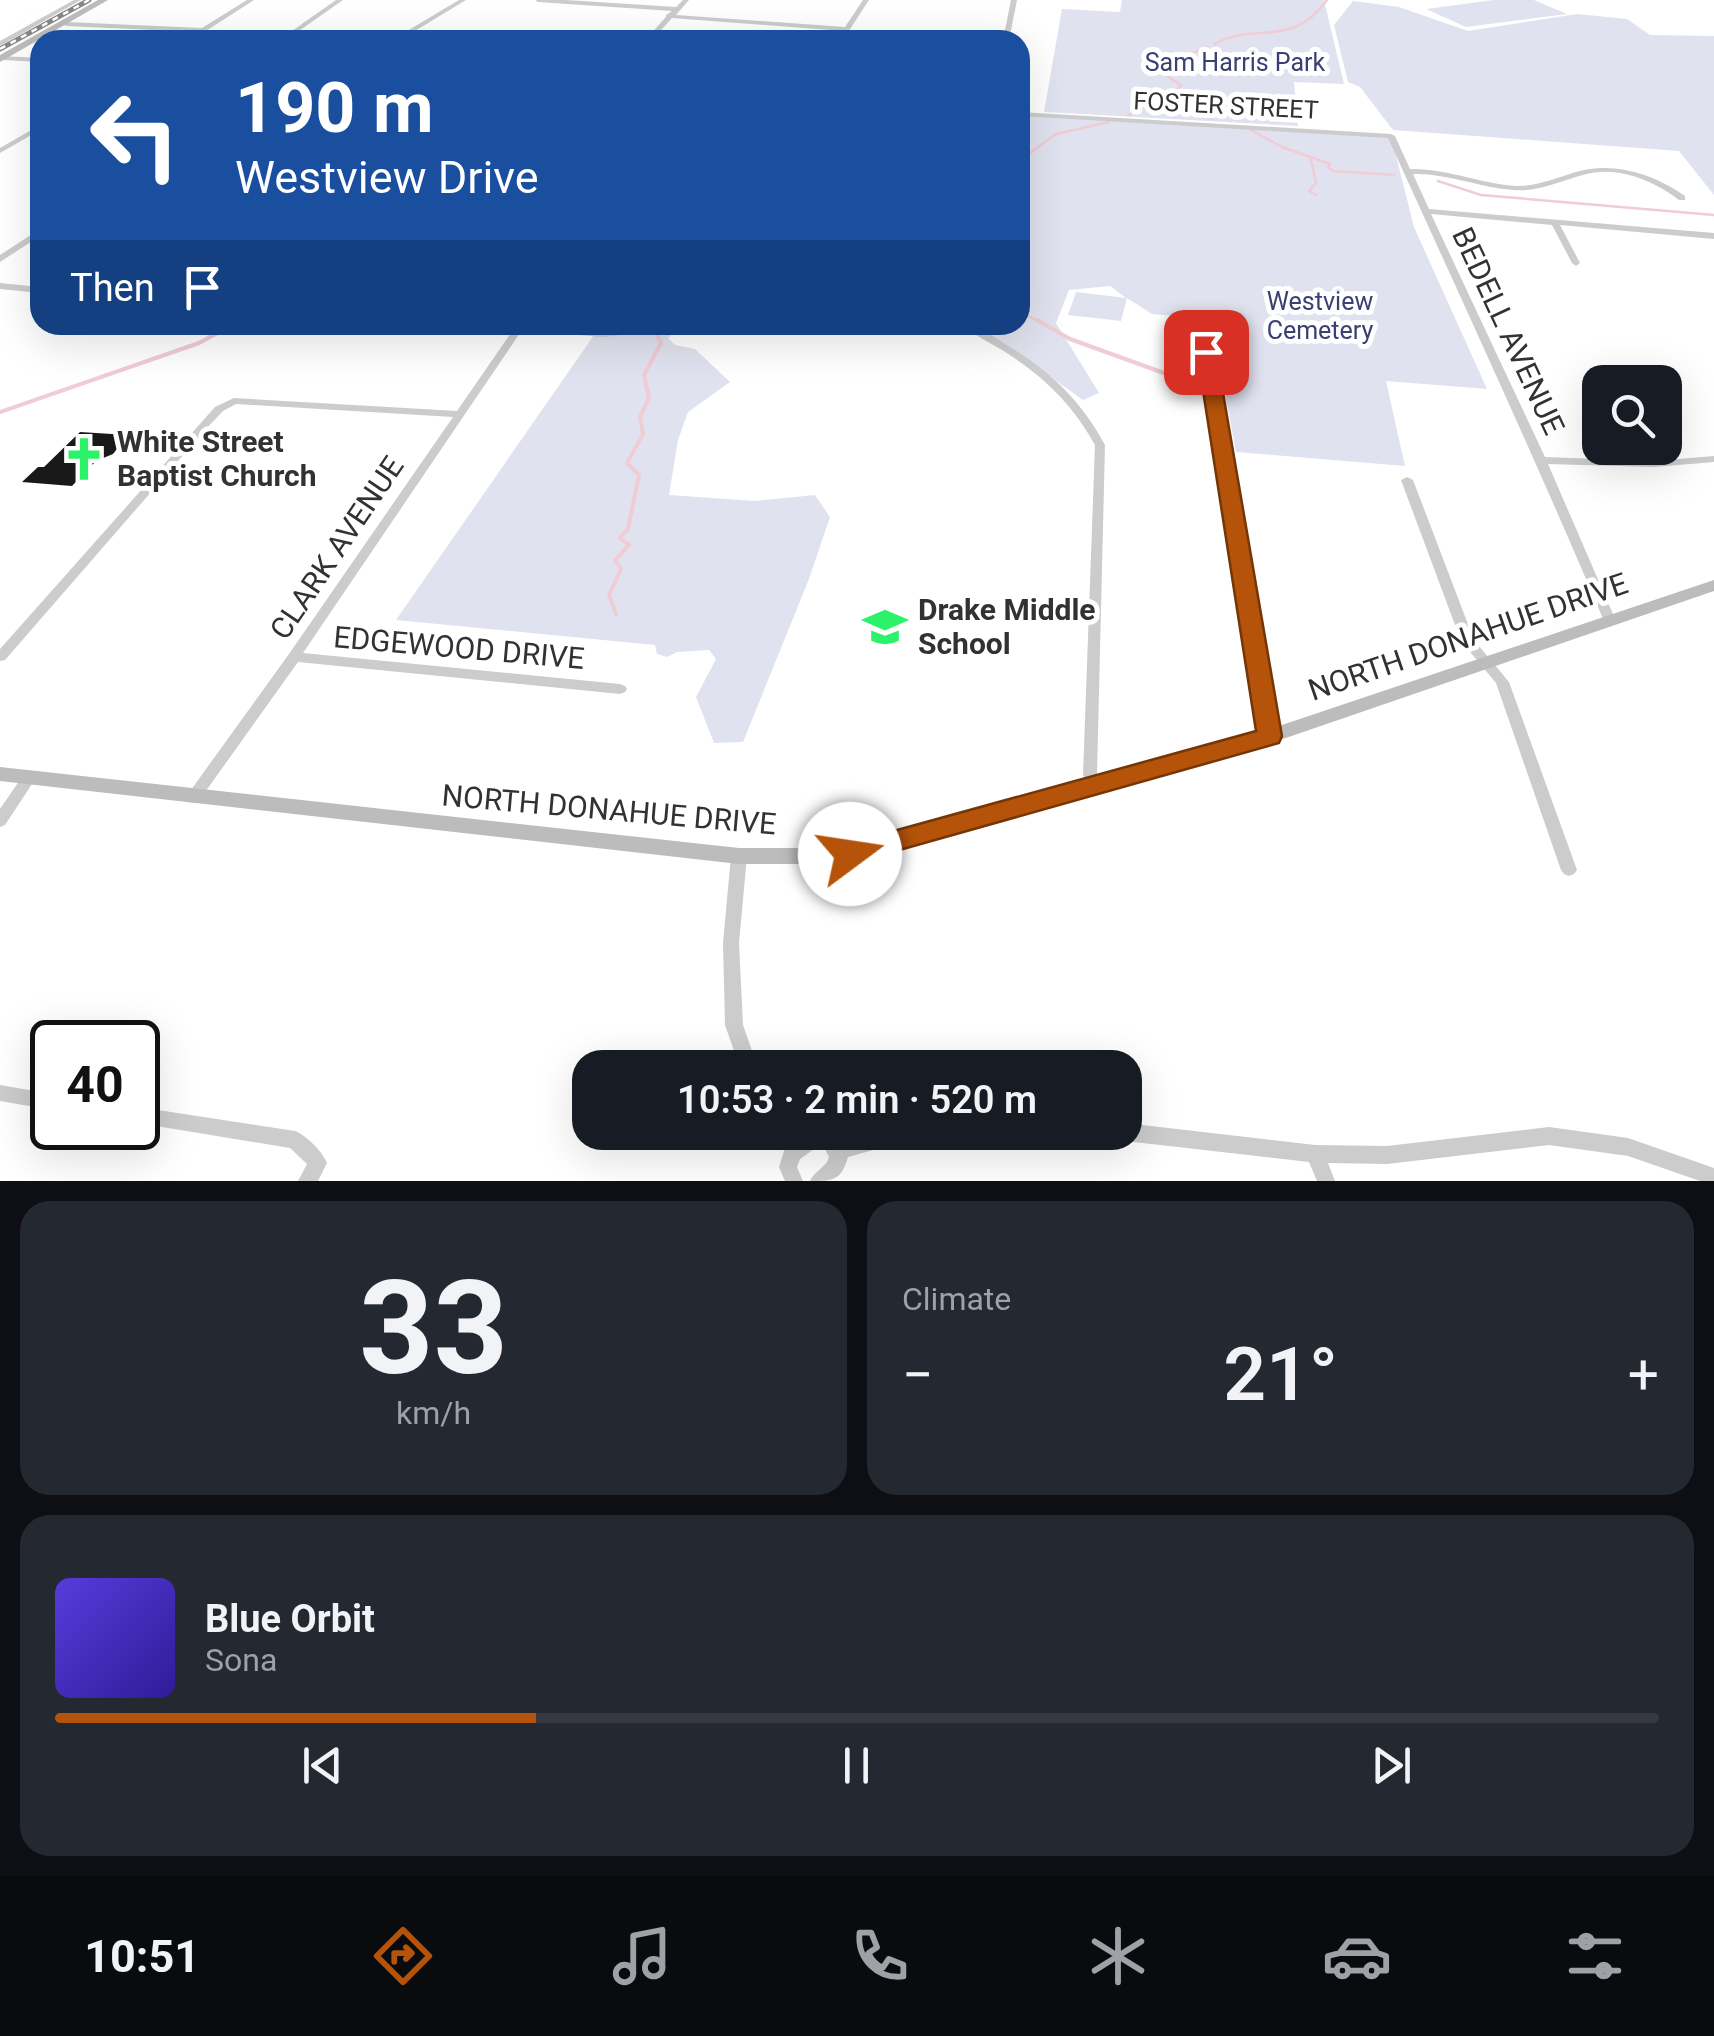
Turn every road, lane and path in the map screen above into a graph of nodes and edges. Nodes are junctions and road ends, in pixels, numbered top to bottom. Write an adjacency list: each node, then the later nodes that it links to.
1 (78, 0): 21 (street)
2 (104, 0): 12 (street)
3 (251, 0): 15 (street)
4 (340, 0): 16 (street)
5 (463, 0): 17 (street)
6 (538, 0): 10 (street)
7 (686, 0): 10 (street)
8 (866, 0): 13 (street)
9 (1014, 0): 19 (street)
10 (676, 9): 11 (street)
11 (668, 16): 13 (street); 18 (street)
12 (66, 24): 14 (street); 15 (street)
13 (846, 29)
14 (55, 30)
15 (202, 30)
16 (296, 30)
17 (412, 30)
18 (656, 30)
19 (1008, 30)
20 (30, 43): 22 (street)
21 (0, 44)
22 (1, 58): 23 (street)
23 (30, 59)
24 (1030, 115): 27 (street, FOSTER STREET)
25 (30, 133): 26 (street)
26 (0, 151)
27 (1406, 172): 28 (street); 29 (street, BEDELL AVENUE)
28 (1682, 198)
29 (1424, 212): 30 (street); 41 (street, BEDELL AVENUE)
30 (1556, 225): 31 (street); 34 (street)
31 (1714, 236)
32 (30, 239): 33 (street)
33 (0, 260)
34 (1576, 262)
35 (0, 286): 36 (street)
36 (30, 289)
37 (514, 335): 40 (street, CLARK AVENUE)
38 (982, 335): 53 (street)
39 (1204, 338): 50 (street)
40 (457, 414): 46 (street); 47 (street, CLARK AVENUE)
41 (1541, 460): 42 (street); 45 (street, BEDELL AVENUE)
42 (1714, 460)
43 (1407, 480): 48 (street)
44 (1714, 586): 45 (street, NORTH DONAHUE DRIVE)
45 (1610, 621): 48 (street, NORTH DONAHUE DRIVE)
46 (0, 657)
47 (294, 657): 49 (street, EDGEWOOD DRIVE); 54 (street, CLARK AVENUE)
48 (1484, 662): 50 (street, NORTH DONAHUE DRIVE); 57 (street)
49 (620, 689)
50 (1270, 736): 53 (street, NORTH DONAHUE DRIVE)
51 (0, 774): 52 (street, NORTH DONAHUE DRIVE)
52 (29, 778): 54 (street, NORTH DONAHUE DRIVE); 55 (street)
53 (1098, 785): 56 (street, NORTH DONAHUE DRIVE)
54 (193, 798): 56 (street, NORTH DONAHUE DRIVE)
55 (0, 821)
56 (739, 856): 58 (street)
57 (1569, 870)
58 (743, 1050)
59 (0, 1093): 60 (street)
60 (30, 1098)
61 (160, 1119): 68 (street)
62 (1142, 1134): 66 (street)
63 (791, 1150): 69 (street)
64 (842, 1150): 65 (street)
65 (838, 1151): 70 (street)
66 (1315, 1154): 67 (street); 71 (street)
67 (1714, 1177)
68 (308, 1181)
69 (793, 1181)
70 (819, 1181)
71 (1326, 1181)

